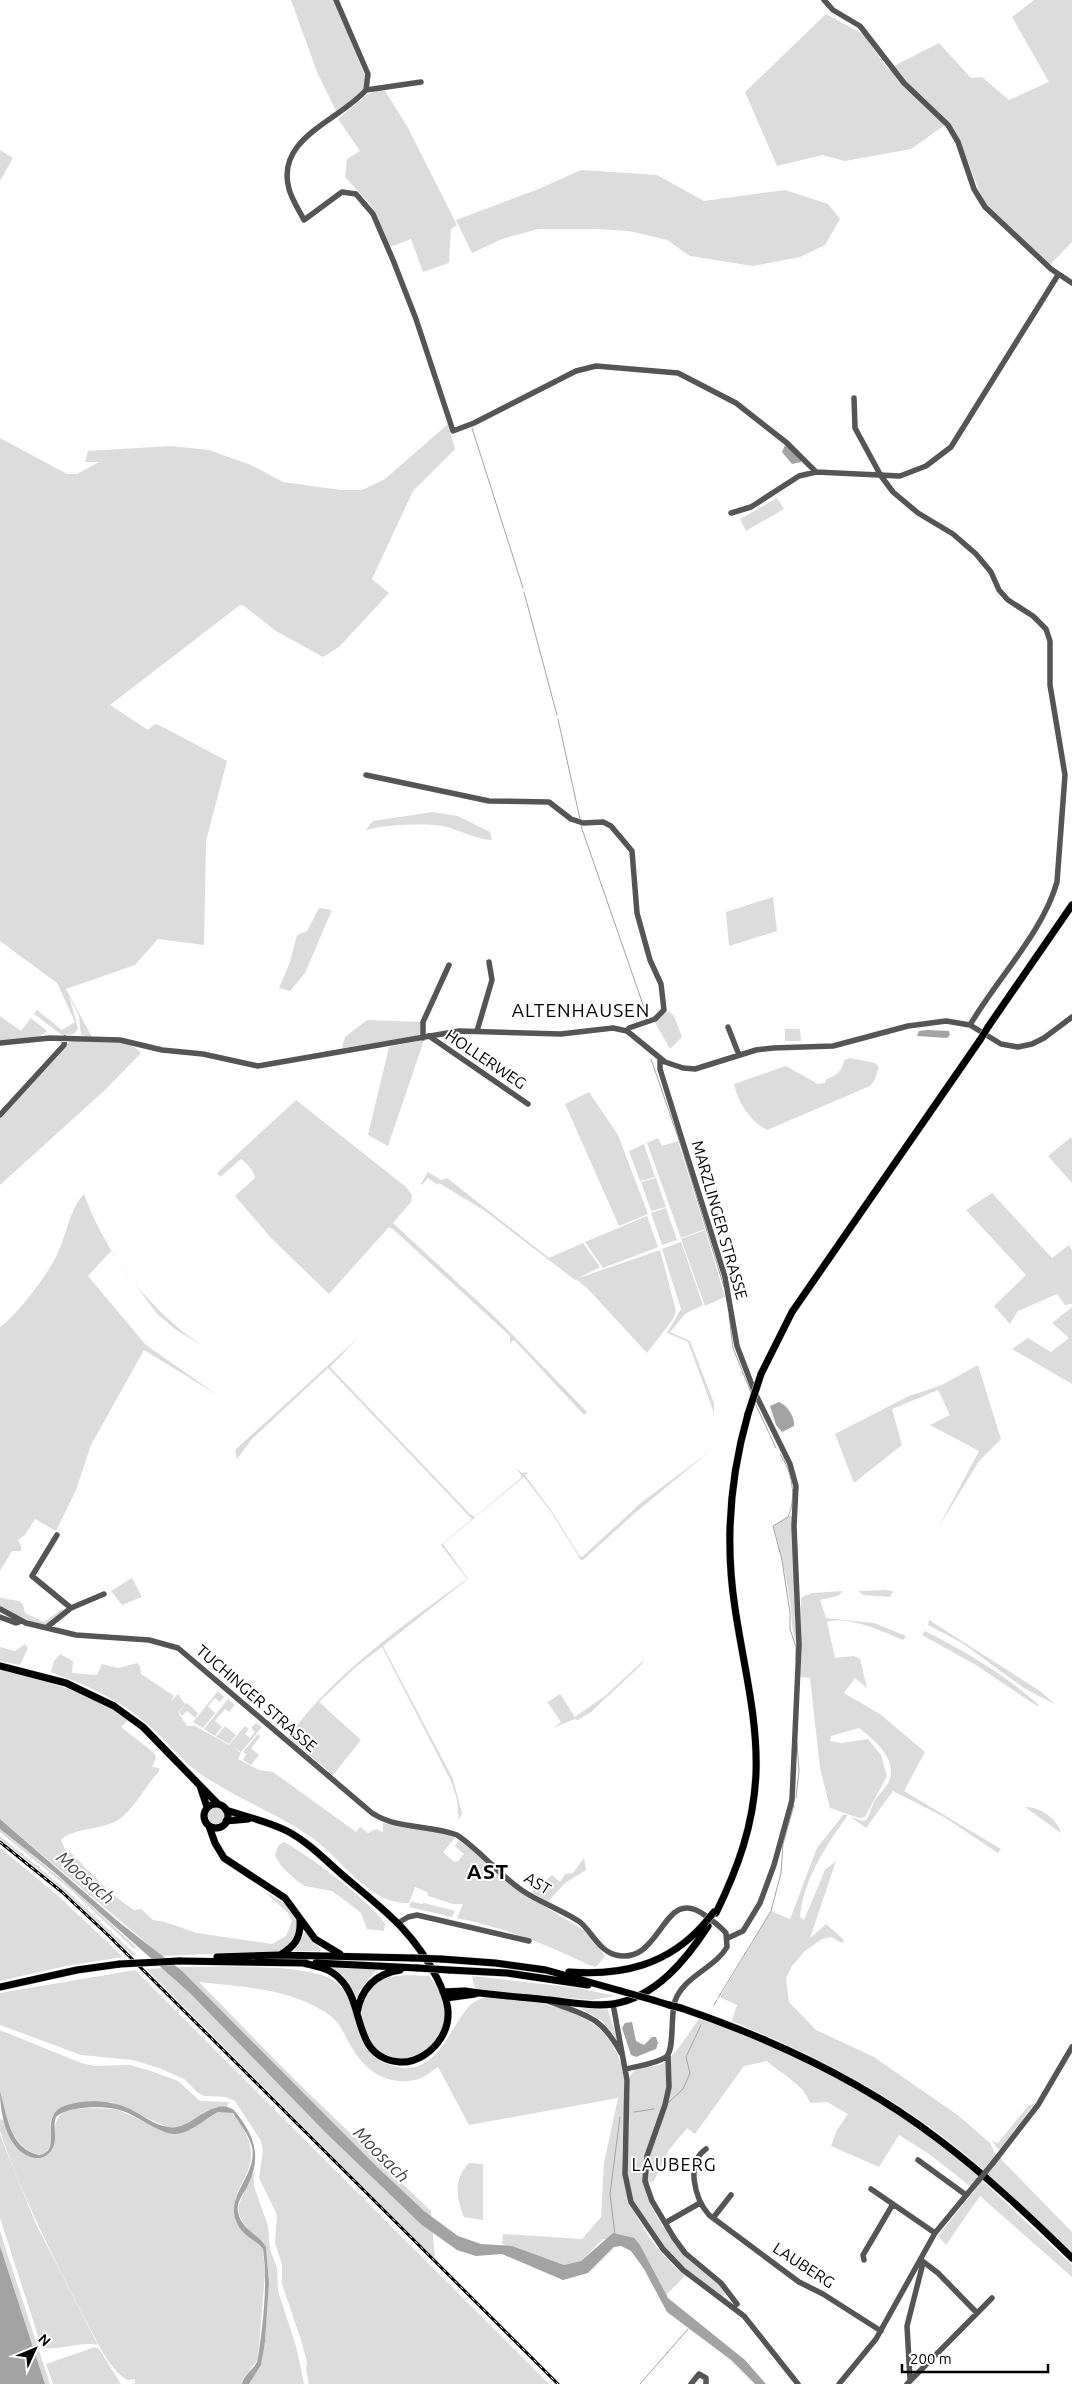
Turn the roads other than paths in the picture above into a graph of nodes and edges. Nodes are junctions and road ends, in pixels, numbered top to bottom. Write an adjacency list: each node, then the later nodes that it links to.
1 (336, 0): 4 (street)
2 (824, 0): 5 (street)
3 (421, 82): 4 (street)
4 (366, 90): 8 (street)
5 (1058, 275): 6 (street); 9 (street)
6 (1072, 283)
7 (854, 398): 9 (street)
8 (816, 472): 9 (street); 10 (street)
9 (881, 476): 16 (street)
10 (731, 513)
11 (366, 775): 19 (street)
12 (1072, 905): 47 (main road, bridge)
13 (489, 962): 18 (street)
14 (449, 965): 20 (street)
15 (1072, 1018): 16 (street)
16 (970, 1024): 23 (street)
17 (728, 1026): 23 (street)
18 (477, 1031): 19 (street); 20 (street)
19 (627, 1031): 24 (street)
20 (426, 1037): 21 (street); 25 (street, HOLLERWEG)
21 (65, 1038): 22 (street); 26 (street)
22 (0, 1043)
23 (739, 1055): 24 (street)
24 (660, 1059): 48 (street, MARZLINGER STRASSE)
25 (528, 1104)
26 (0, 1114)
27 (57, 1535): 29 (street)
28 (104, 1594): 29 (street)
29 (71, 1608): 33 (street)
30 (0, 1609): 32 (street, TUCHINGER STRASSE)
31 (0, 1617): 32 (street, TUCHINGER STRASSE)
32 (22, 1621): 33 (street, TUCHINGER STRASSE)
33 (47, 1627): 43 (street, TUCHINGER STRASSE)
34 (0, 1666): 35 (main road)
35 (200, 1786): 36 (main road); 37 (main road)
36 (218, 1804): 37 (main road); 38 (main road)
37 (208, 1806): 41 (main road)
38 (226, 1810): 39 (main road); 40 (main road)
39 (253, 1819): 40 (main road); 46 (main road)
40 (226, 1821): 42 (main road)
41 (209, 1826): 42 (main road); 44 (main road)
42 (220, 1827): 44 (main road)
43 (456, 1834): 48 (street, AST)
44 (217, 1847): 45 (main road)
45 (300, 1917): 50 (main road); 51 (main road)
46 (398, 1923): 49 (street); 59 (main road)
47 (706, 1925): 55 (main road); 62 (main road)
48 (728, 1938): 66 (street)
49 (529, 1941)
50 (279, 1956): 51 (main road); 52 (main road)
51 (345, 1956): 55 (main road, bridge)
52 (179, 1961): 53 (main road); 56 (main road, bridge)
53 (303, 1963): 54 (main road); 64 (main road)
54 (408, 1968): 57 (main road, bridge); 64 (main road)
55 (546, 1970): 57 (main road)
56 (0, 1987)
57 (619, 1990): 79 (main road, bridge)
58 (481, 1994): 59 (main road); 60 (main road); 61 (main road)
59 (445, 1995): 60 (main road); 63 (main road)
60 (462, 1997): 63 (main road)
61 (543, 1999): 62 (main road); 67 (street)
62 (613, 2004): 67 (street)
63 (449, 2013): 64 (main road)
64 (357, 2014)
65 (1072, 2047): 73 (street, bridge)
66 (668, 2055): 68 (street); 77 (street)
67 (624, 2062): 68 (street)
68 (626, 2069): 89 (street)
69 (706, 2149): 74 (street)
70 (918, 2160): 73 (street)
71 (871, 2189): 75 (street)
72 (731, 2195): 76 (street)
73 (966, 2195): 78 (street)
74 (700, 2203): 76 (street, LAUBERG); 77 (street)
75 (893, 2204): 78 (street); 80 (street)
76 (714, 2218): 85 (street, LAUBERG)
77 (665, 2223): 83 (street)
78 (934, 2233): 81 (street)
79 (1072, 2258)
80 (864, 2260)
81 (921, 2260): 84 (street); 85 (street); 86 (street)
82 (992, 2298): 84 (street)
83 (737, 2304)
84 (977, 2313): 86 (street)
85 (881, 2331): 90 (street)
86 (908, 2382)
87 (691, 2384): 88 (street)
88 (706, 2384)
89 (798, 2384)
90 (839, 2384)

